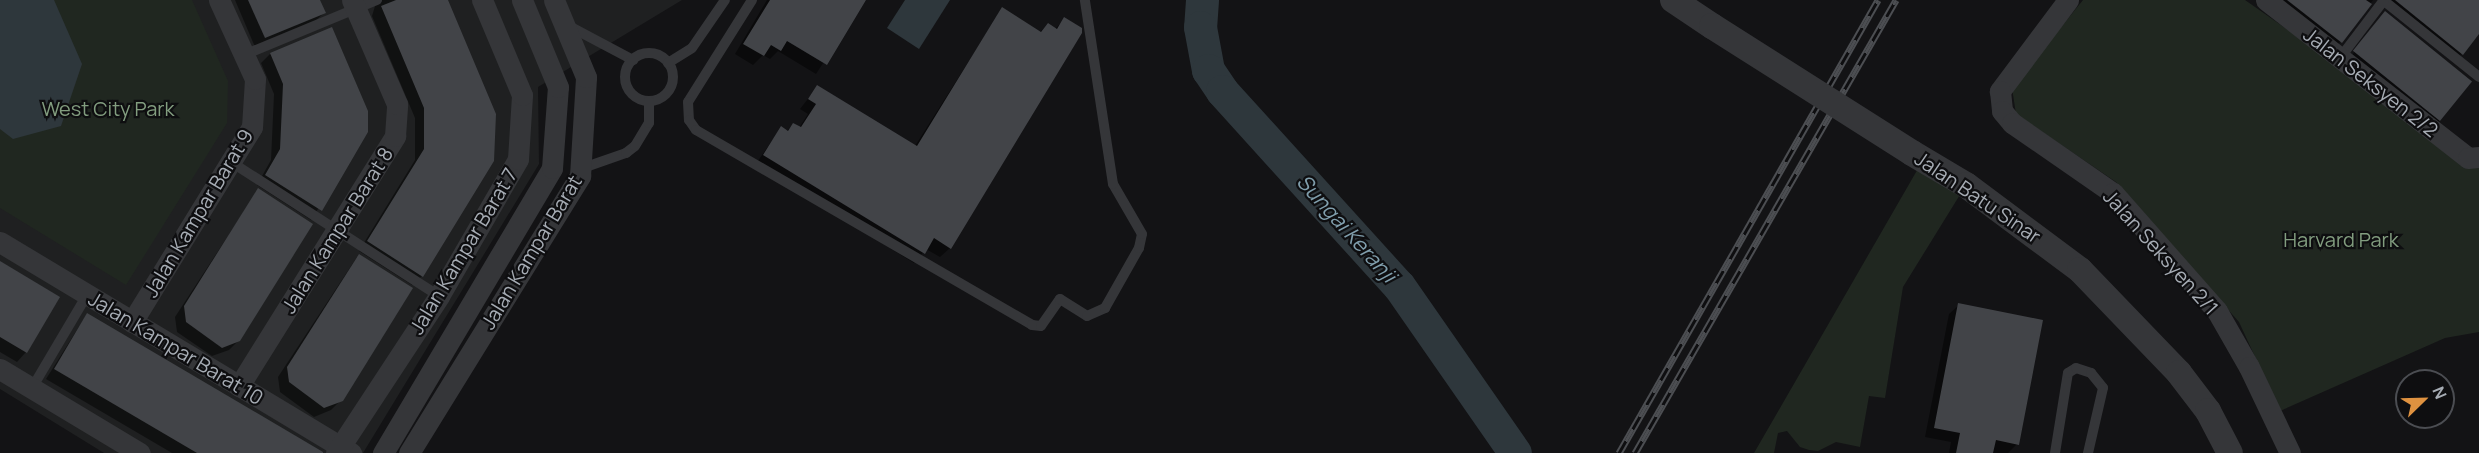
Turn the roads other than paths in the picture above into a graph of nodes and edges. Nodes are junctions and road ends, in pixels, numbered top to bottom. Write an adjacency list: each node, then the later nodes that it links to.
1 (219, 0): 15 (street, Jalan Kampar Barat 9)
2 (377, 0): 13 (lane)
3 (482, 0): 27 (street, Jalan Kampar Barat 7)
4 (522, 0): 32 (street, Jalan Kampar Barat)
5 (554, 0): 14 (street, Jalan Kampar Barat)
6 (724, 0): 18 (lane)
7 (752, 0): 8 (lane)
8 (1085, 0)
9 (1673, 0): 40 (street, Jalan Batu Sinar, bridge)
10 (2068, 0): 41 (street, Jalan Seksyen 2/1)
11 (2383, 0): 16 (lane); 19 (lane)
12 (2268, 1): 16 (street, Jalan Seksyen 2/2)
13 (354, 4): 15 (lane); 24 (street, Jalan Kampar Barat 8)
14 (564, 23): 17 (lane); 23 (street, Jalan Kampar Barat)
15 (244, 55): 22 (street, Jalan Kampar Barat 9)
16 (2340, 58): 21 (street, Jalan Seksyen 2/2)
17 (633, 60): 18 (lane); 20 (lane)
18 (668, 63): 20 (lane)
19 (2479, 77)
20 (649, 101): 23 (lane)
21 (2479, 157)
22 (231, 162): 24 (lane); 28 (street, Jalan Kampar Barat 9)
23 (580, 170): 33 (street, Jalan Kampar Barat)
24 (337, 230): 27 (lane); 30 (street, Jalan Kampar Barat 8)
25 (0, 242): 26 (street, Jalan Kampar Barat 10)
26 (87, 295): 28 (street, Jalan Kampar Barat 10); 31 (lane)
27 (439, 296): 34 (street, Jalan Kampar Barat 7)
28 (132, 322): 30 (street, Jalan Kampar Barat 10)
29 (0, 369): 31 (street)
30 (240, 386): 34 (street, Jalan Kampar Barat 10)
31 (32, 388): 35 (street)
32 (421, 389): 33 (street); 36 (street, Jalan Kampar Barat)
33 (441, 401): 37 (street, Jalan Kampar Barat)
34 (342, 451)
35 (140, 453)
36 (383, 453)
37 (409, 453)
38 (2055, 453): 39 (lane)
39 (2088, 453)
40 (2230, 453)
41 (2290, 453)

